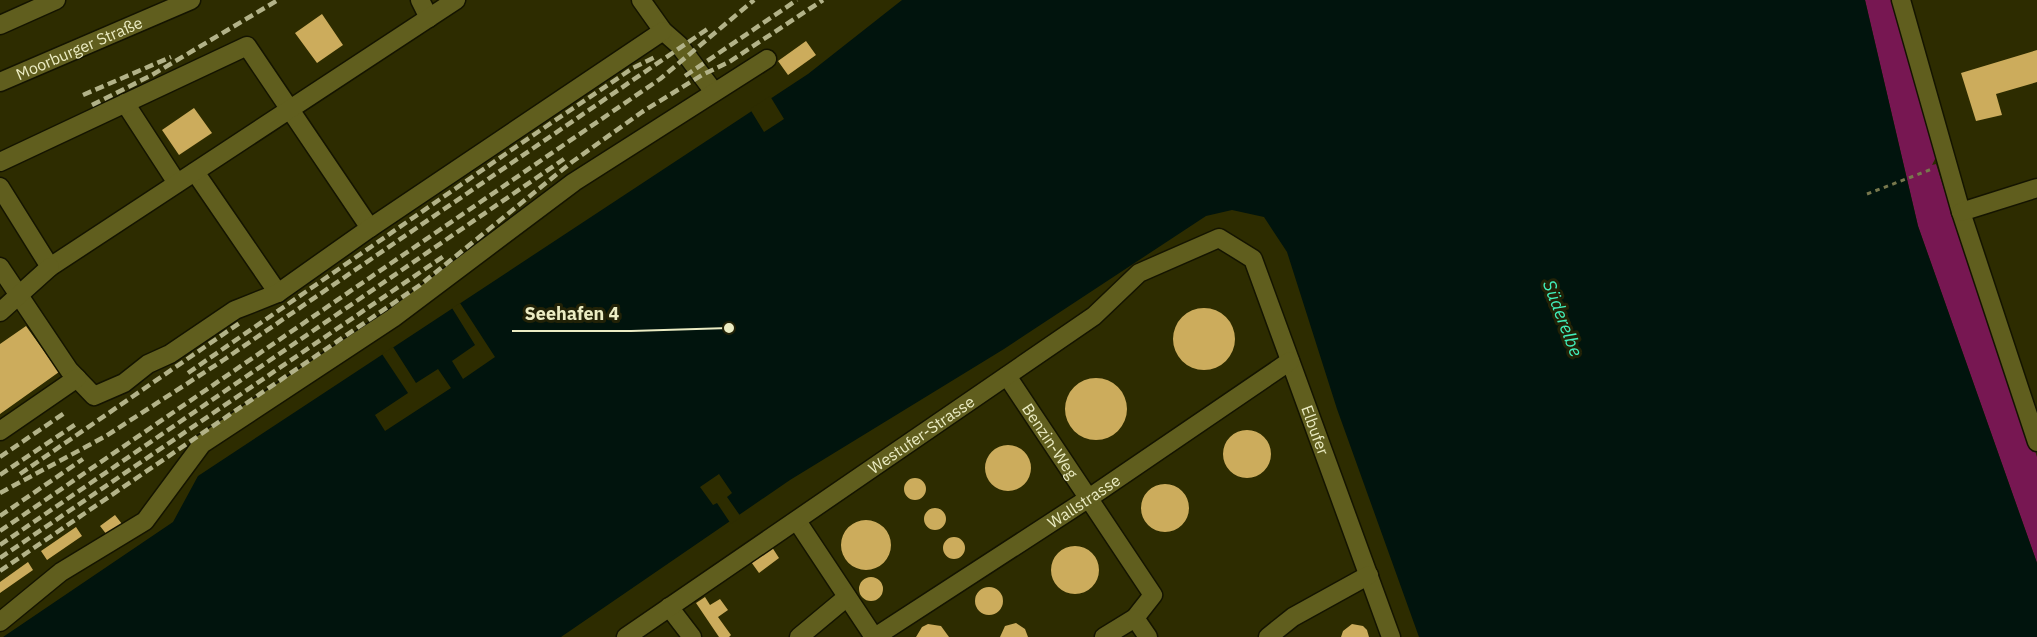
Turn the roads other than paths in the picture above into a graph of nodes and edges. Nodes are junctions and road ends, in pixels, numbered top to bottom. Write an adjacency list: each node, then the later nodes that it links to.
1 (56, 0): 8 (lane)
2 (191, 0): 11 (lane, Moorburger Straße)
3 (420, 0): 7 (lane)
4 (456, 0): 7 (lane)
5 (641, 0): 9 (lane)
6 (1901, 0): 20 (lane)
7 (429, 18): 14 (lane)
8 (0, 25)
9 (663, 31): 12 (lane); 21 (lane)
10 (767, 59): 12 (lane)
11 (0, 82)
12 (714, 92): 39 (lane)
13 (124, 103): 14 (lane); 15 (lane); 17 (lane)
14 (290, 109): 16 (lane); 21 (lane)
15 (0, 162)
16 (195, 172): 17 (lane); 25 (lane)
17 (177, 183): 24 (lane)
18 (0, 187): 24 (lane)
19 (2037, 188): 20 (lane)
20 (1961, 212): 32 (lane)
21 (370, 228): 25 (lane)
22 (1219, 238): 28 (lane, Elbufer); 29 (lane, Westufer-Strasse)
23 (0, 267): 26 (lane)
24 (50, 267): 26 (lane)
25 (278, 293): 30 (lane)
26 (19, 295): 27 (lane); 30 (lane)
27 (0, 312)
28 (1290, 361): 33 (lane, Wallstrasse); 35 (lane, Elbufer)
29 (1007, 376): 33 (lane, Benzin-Weg); 34 (lane, Westufer-Strasse)
30 (76, 378): 31 (lane)
31 (0, 430)
32 (2037, 442)
33 (1089, 498): 38 (lane, Benzin-Weg); 43 (lane, Wallstrasse)
34 (797, 521): 36 (lane); 37 (lane, Westufer-Strasse)
35 (1369, 575): 46 (lane); 47 (lane, Elbufer)
36 (848, 597): 42 (lane); 43 (lane)
37 (669, 607): 40 (lane, Westufer-Strasse); 41 (lane)
38 (1135, 618): 44 (lane); 45 (lane)
39 (0, 622)
40 (626, 637)
41 (692, 637)
42 (799, 637)
43 (874, 637)
44 (1104, 637)
45 (1148, 637)
46 (1268, 637)
47 (1391, 637)

